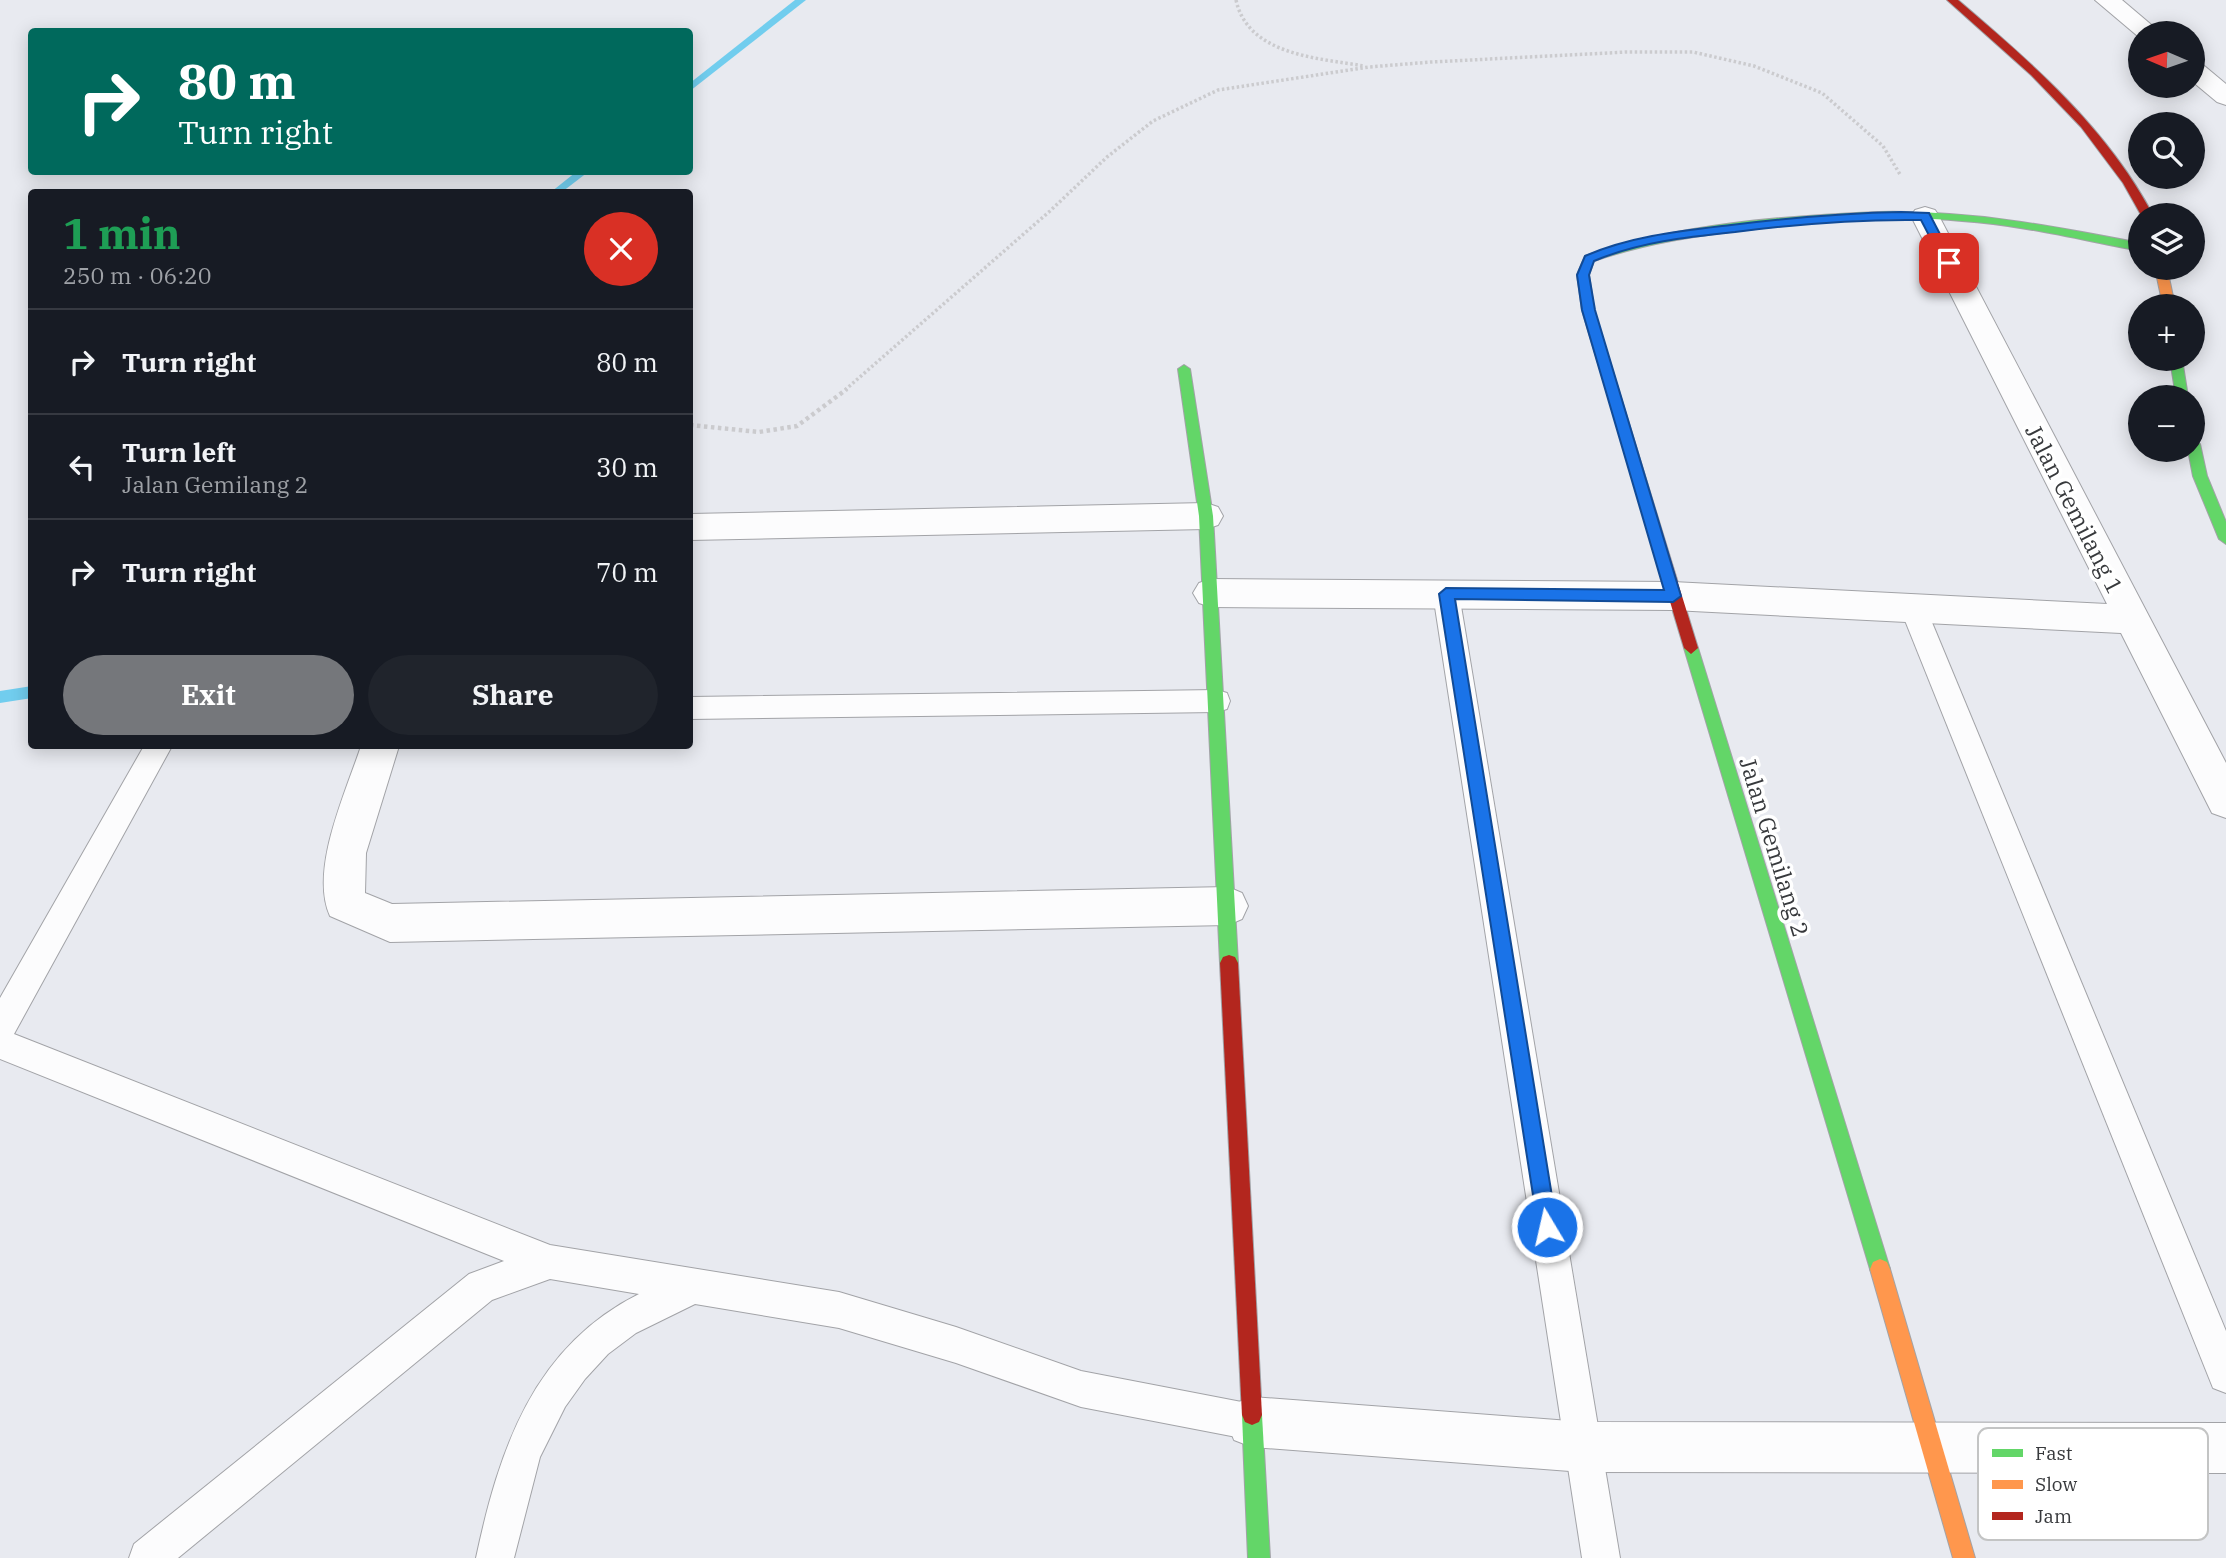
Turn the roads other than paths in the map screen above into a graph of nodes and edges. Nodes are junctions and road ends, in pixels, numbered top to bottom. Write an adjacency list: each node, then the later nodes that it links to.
1 (1952, 0): 6 (street)
2 (2107, 0): 3 (street)
3 (2134, 21)
4 (2205, 79): 5 (street)
5 (2226, 97)
6 (2140, 203)
7 (1925, 216): 8 (street); 16 (street, Jalan Gemilang 2); 18 (street, Jalan Gemilang 1)
8 (2128, 245)
9 (1184, 369): 11 (street)
10 (2197, 462): 13 (street)
11 (1206, 516): 12 (street); 14 (street)
12 (693, 527)
13 (2226, 539)
14 (1211, 593): 15 (street); 19 (street)
15 (1446, 594): 16 (street); 31 (lane)
16 (1673, 596): 17 (street); 32 (street, Jalan Gemilang 2)
17 (1913, 608): 18 (street); 29 (lane)
18 (2130, 619): 23 (street, Jalan Gemilang 1)
19 (1217, 701): 20 (lane); 24 (street)
20 (693, 708)
21 (156, 749): 25 (lane)
22 (379, 749): 24 (street)
23 (2226, 801)
24 (1228, 906): 30 (street)
25 (0, 1028)
26 (0, 1044): 27 (lane)
27 (550, 1262): 28 (lane); 36 (lane)
28 (695, 1285): 30 (lane); 37 (lane)
29 (2226, 1375)
30 (1252, 1422): 31 (street); 38 (street)
31 (1583, 1447): 32 (street); 39 (lane)
32 (1934, 1447): 33 (street); 40 (street, Jalan Gemilang 2)
33 (1978, 1447)
34 (2208, 1448): 35 (street)
35 (2226, 1448)
36 (148, 1558)
37 (495, 1558)
38 (1259, 1558)
39 (1601, 1558)
40 (1964, 1558)

